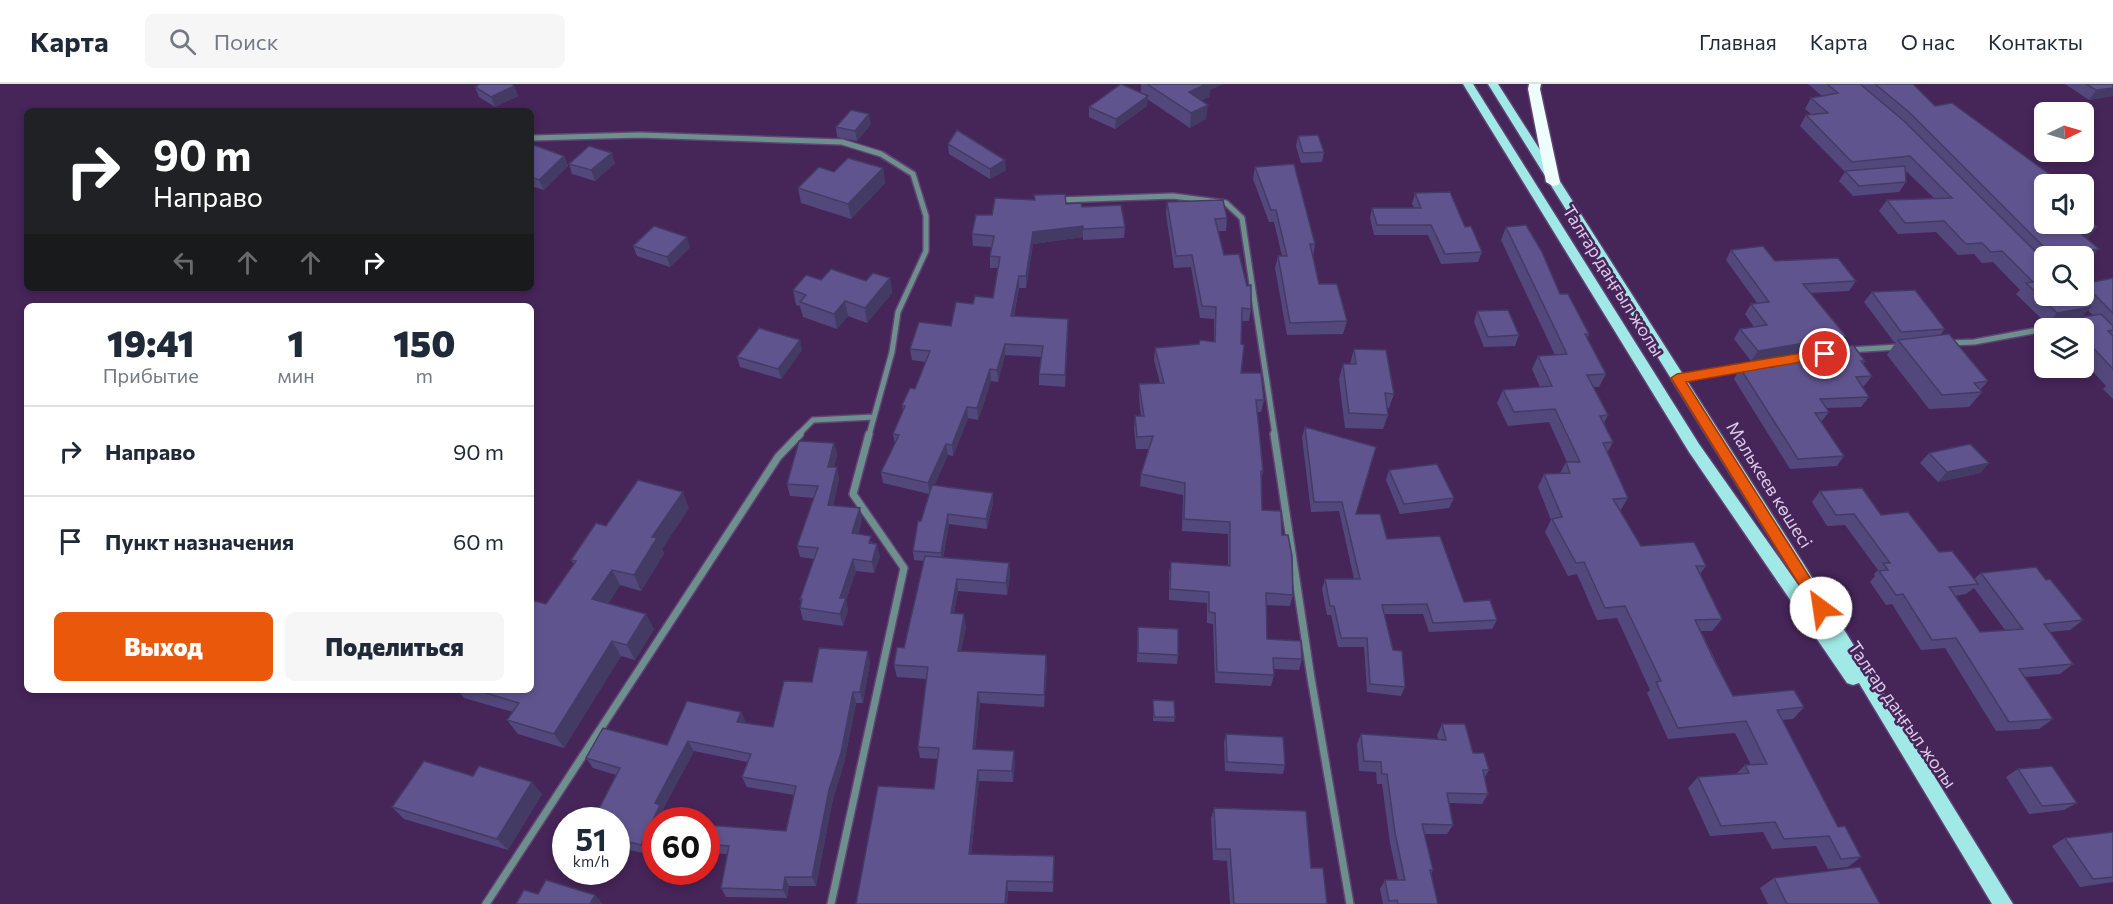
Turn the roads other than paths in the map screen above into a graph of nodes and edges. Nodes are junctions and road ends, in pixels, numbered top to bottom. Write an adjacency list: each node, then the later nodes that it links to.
1 (1468, 84): 14 (main road, Талғар даңғыл жолы)
2 (1493, 84): 5 (main road)
3 (1535, 84): 5 (highway)
4 (534, 138): 13 (street)
5 (1553, 182): 12 (main road, Малькеев көшесі)
6 (1047, 201): 17 (street)
7 (2034, 331): 8 (street)
8 (1939, 344)
9 (1904, 346): 10 (street)
10 (1846, 350)
11 (1778, 361): 12 (street)
12 (1677, 378): 14 (main road, Малькеев көшесі)
13 (874, 417): 15 (street); 16 (street)
14 (1953, 823): 18 (main road, Малькеев көшесі)
15 (486, 904)
16 (831, 904)
17 (1350, 904)
18 (2003, 904)

